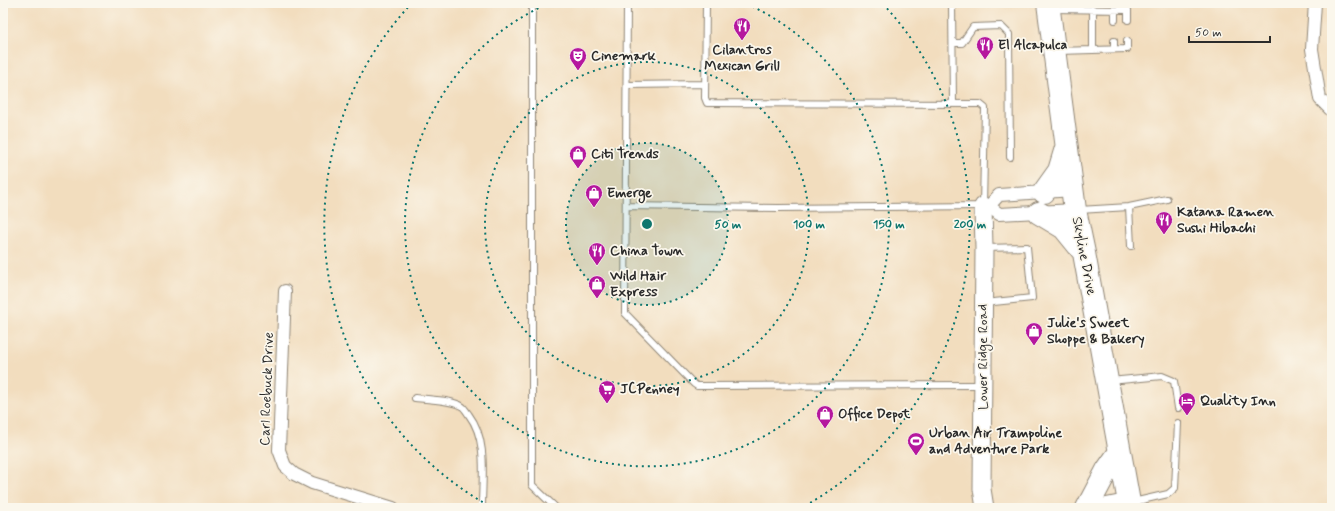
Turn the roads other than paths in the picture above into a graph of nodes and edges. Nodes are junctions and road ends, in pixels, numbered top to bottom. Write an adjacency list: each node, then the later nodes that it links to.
1 (532, 3): 43 (lane)
2 (627, 3): 17 (lane)
3 (706, 3): 18 (lane)
4 (952, 3): 13 (lane)
5 (1315, 3): 20 (street)
6 (1048, 6): 7 (lane); 16 (highway, Skyline Drive)
7 (1093, 9): 8 (lane); 15 (lane)
8 (1115, 10): 9 (lane); 10 (lane)
9 (1115, 20)
10 (1128, 20)
11 (1114, 41): 14 (lane)
12 (1127, 41): 14 (lane)
13 (953, 43): 19 (lane); 22 (lane)
14 (1114, 49): 15 (lane)
15 (1093, 50): 16 (lane)
16 (1054, 51): 21 (highway, Skyline Drive)
17 (627, 84): 18 (lane); 26 (lane)
18 (705, 84): 19 (lane)
19 (953, 104): 27 (lane)
20 (1332, 111)
21 (1067, 147): 24 (highway, Skyline Drive); 25 (highway)
22 (1010, 157)
23 (1167, 199): 28 (lane)
24 (1074, 200): 25 (street); 25 (street); 28 (lane); 31 (highway, Skyline Drive)
25 (1041, 202): 27 (street); 27 (street); 31 (highway)
26 (626, 206): 27 (lane); 35 (lane)
27 (986, 206): 30 (street, Lower Ridge Road)
28 (1129, 207): 29 (lane)
29 (1131, 246)
30 (984, 248): 33 (street, Lower Ridge Road); 33 (lane)
31 (1084, 253): 34 (highway, Skyline Drive)
32 (285, 291): 41 (street, Carl Roebuck Drive)
33 (984, 304): 35 (street, Lower Ridge Road)
34 (1107, 382): 37 (lane); 39 (highway, Skyline Drive)
35 (983, 385): 44 (street, Lower Ridge Road)
36 (415, 398): 42 (lane)
37 (1178, 408)
38 (1178, 423): 40 (lane)
39 (1119, 452): 40 (highway, Skyline Drive); 45 (highway)
40 (1129, 505): 46 (street)
41 (393, 508)
42 (482, 508)
43 (556, 508)
44 (984, 508)
45 (1086, 508)
46 (1099, 508)

